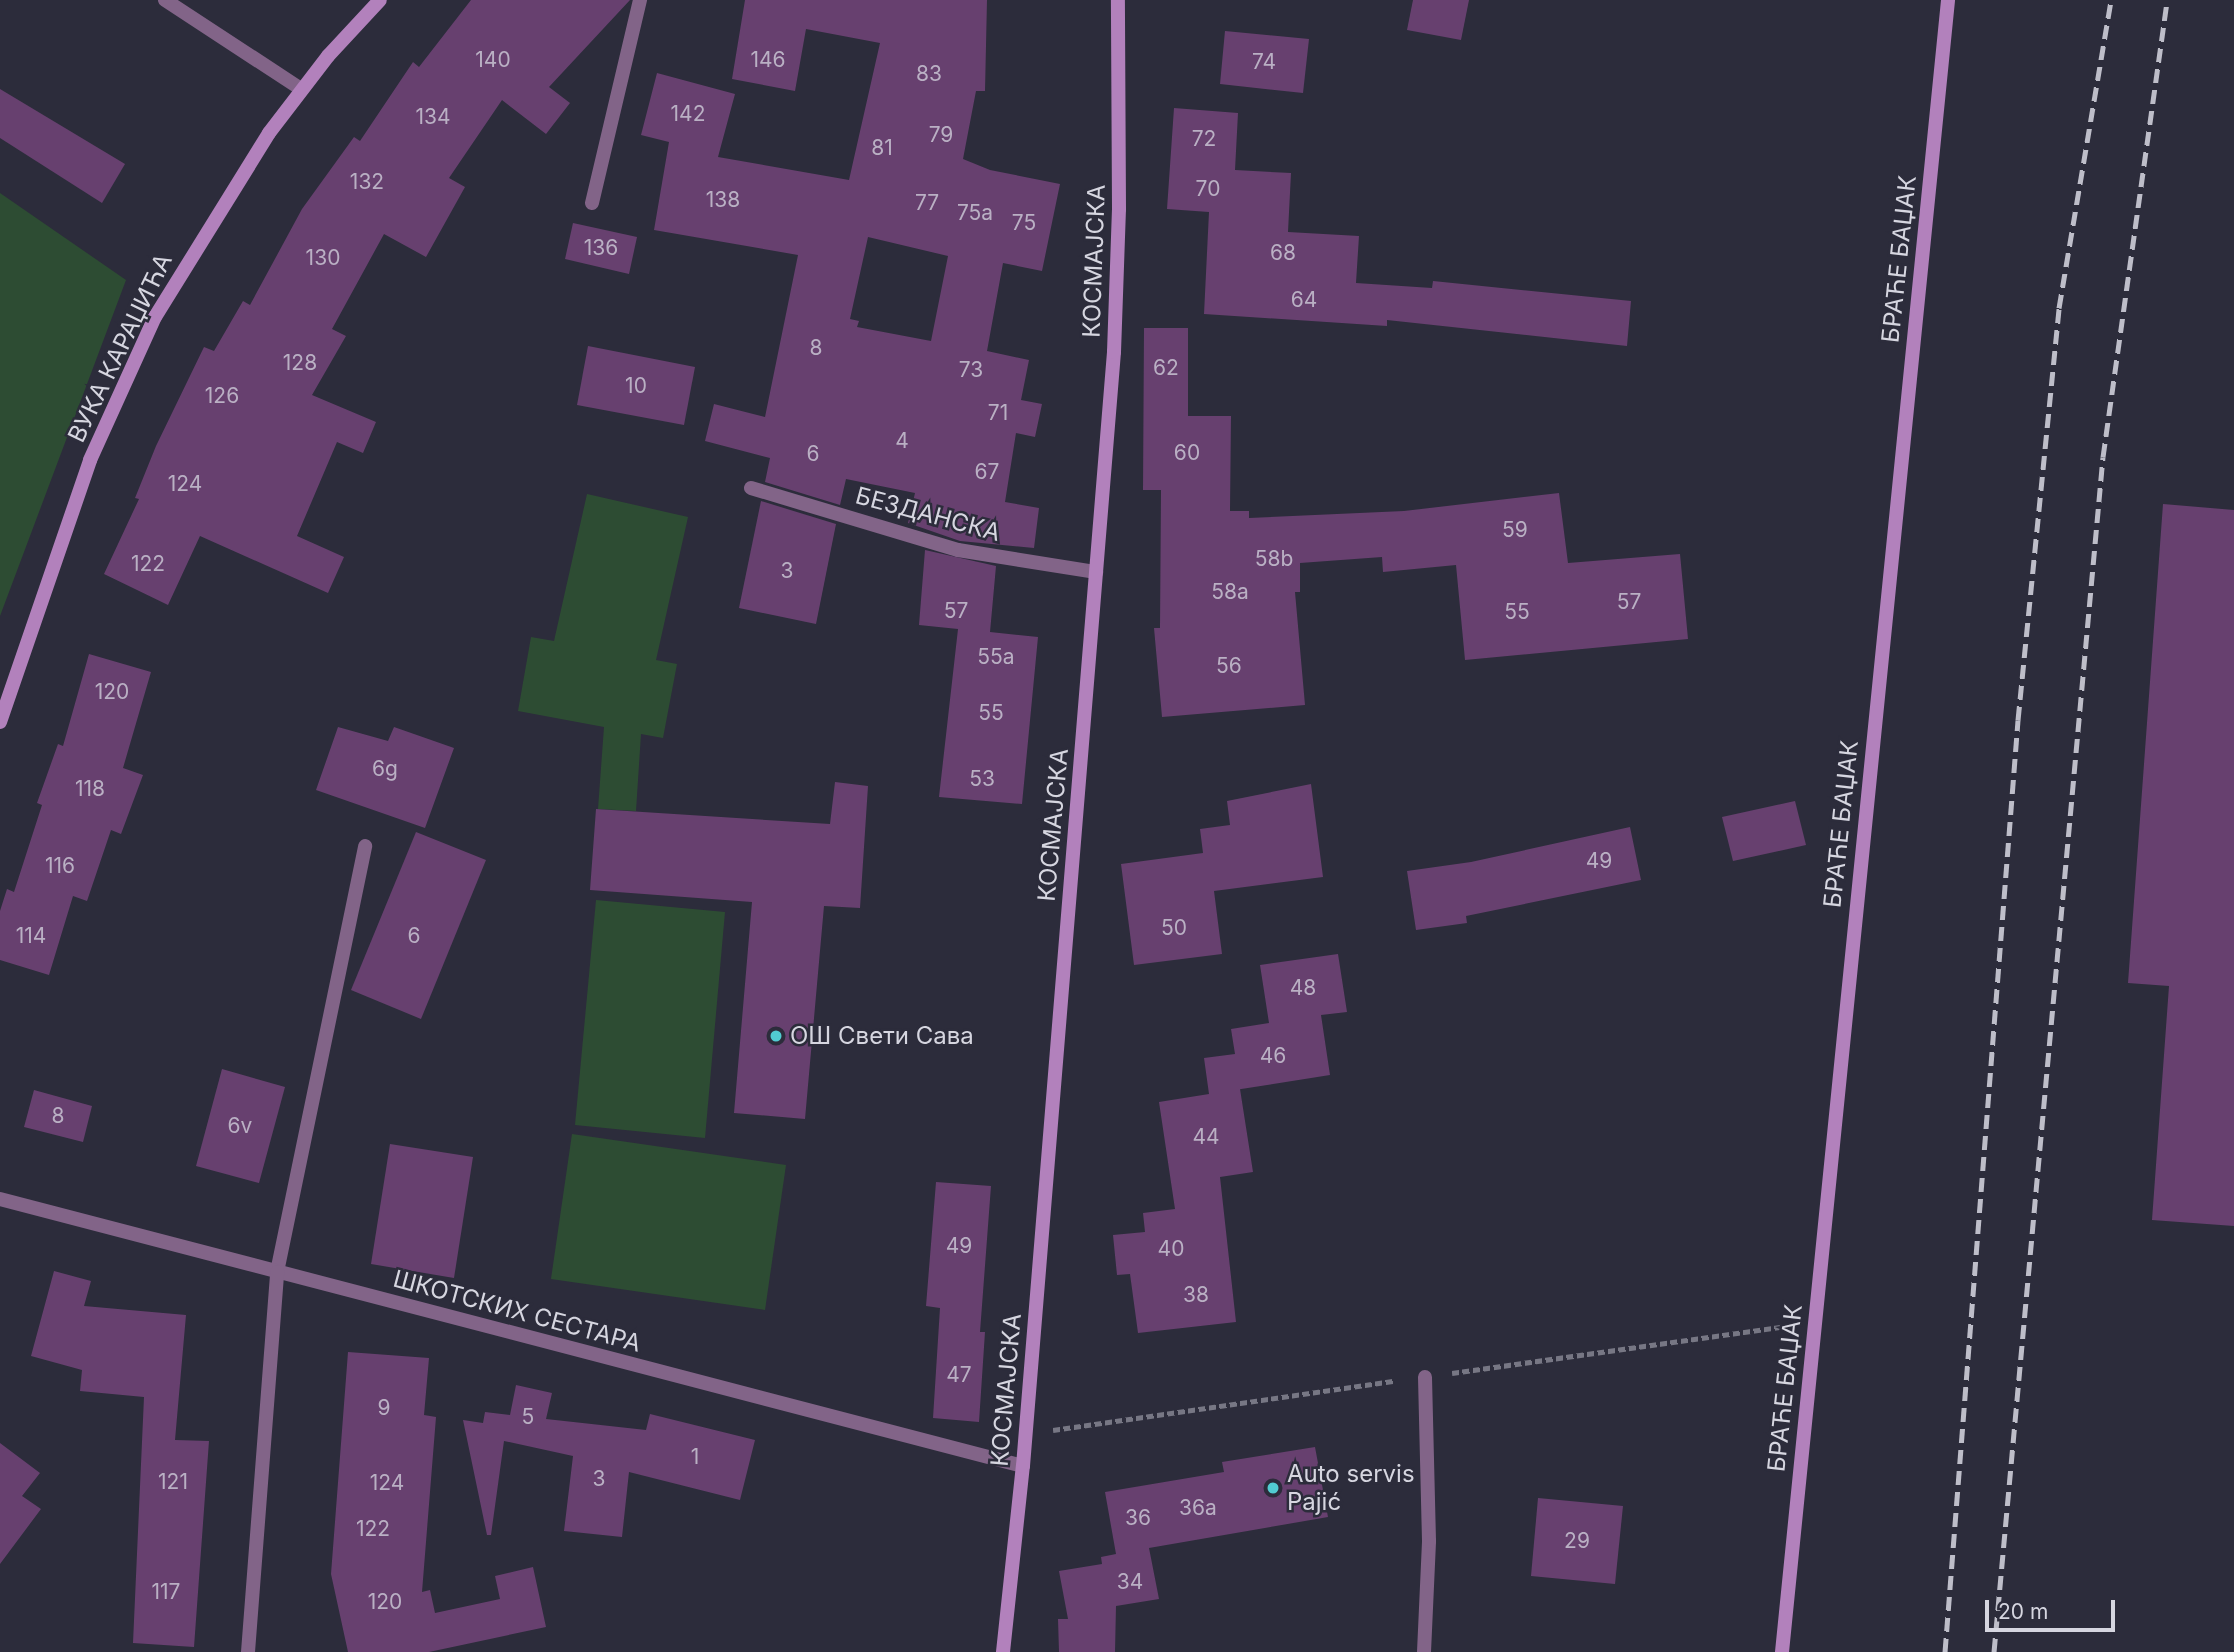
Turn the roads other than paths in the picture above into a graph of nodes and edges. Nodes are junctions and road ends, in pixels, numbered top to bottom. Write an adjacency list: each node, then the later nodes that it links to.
1 (165, 0): 6 (street)
2 (380, 0): 6 (street, ВУКА КАРАЏИЋА)
3 (640, 0): 7 (street)
4 (1118, 0): 9 (street, КОСМАЈСКА)
5 (1948, 0): 19 (street, БРАЋЕ БАЏАК)
6 (302, 89): 10 (street, ВУКА КАРАЏИЋА)
7 (592, 204)
8 (751, 488): 9 (street, БЕЗДАНСКА)
9 (1096, 572): 15 (street, КОСМАЈСКА)
10 (0, 722)
11 (365, 846): 13 (street)
12 (0, 1199): 13 (street, ШКОТСКИХ СЕСТАРА)
13 (277, 1272): 15 (street, ШКОТСКИХ СЕСТАРА); 16 (street)
14 (1425, 1377): 18 (street)
15 (1023, 1466): 17 (street, КОСМАЈСКА)
16 (248, 1652)
17 (1003, 1652)
18 (1424, 1652)
19 (1782, 1652)

